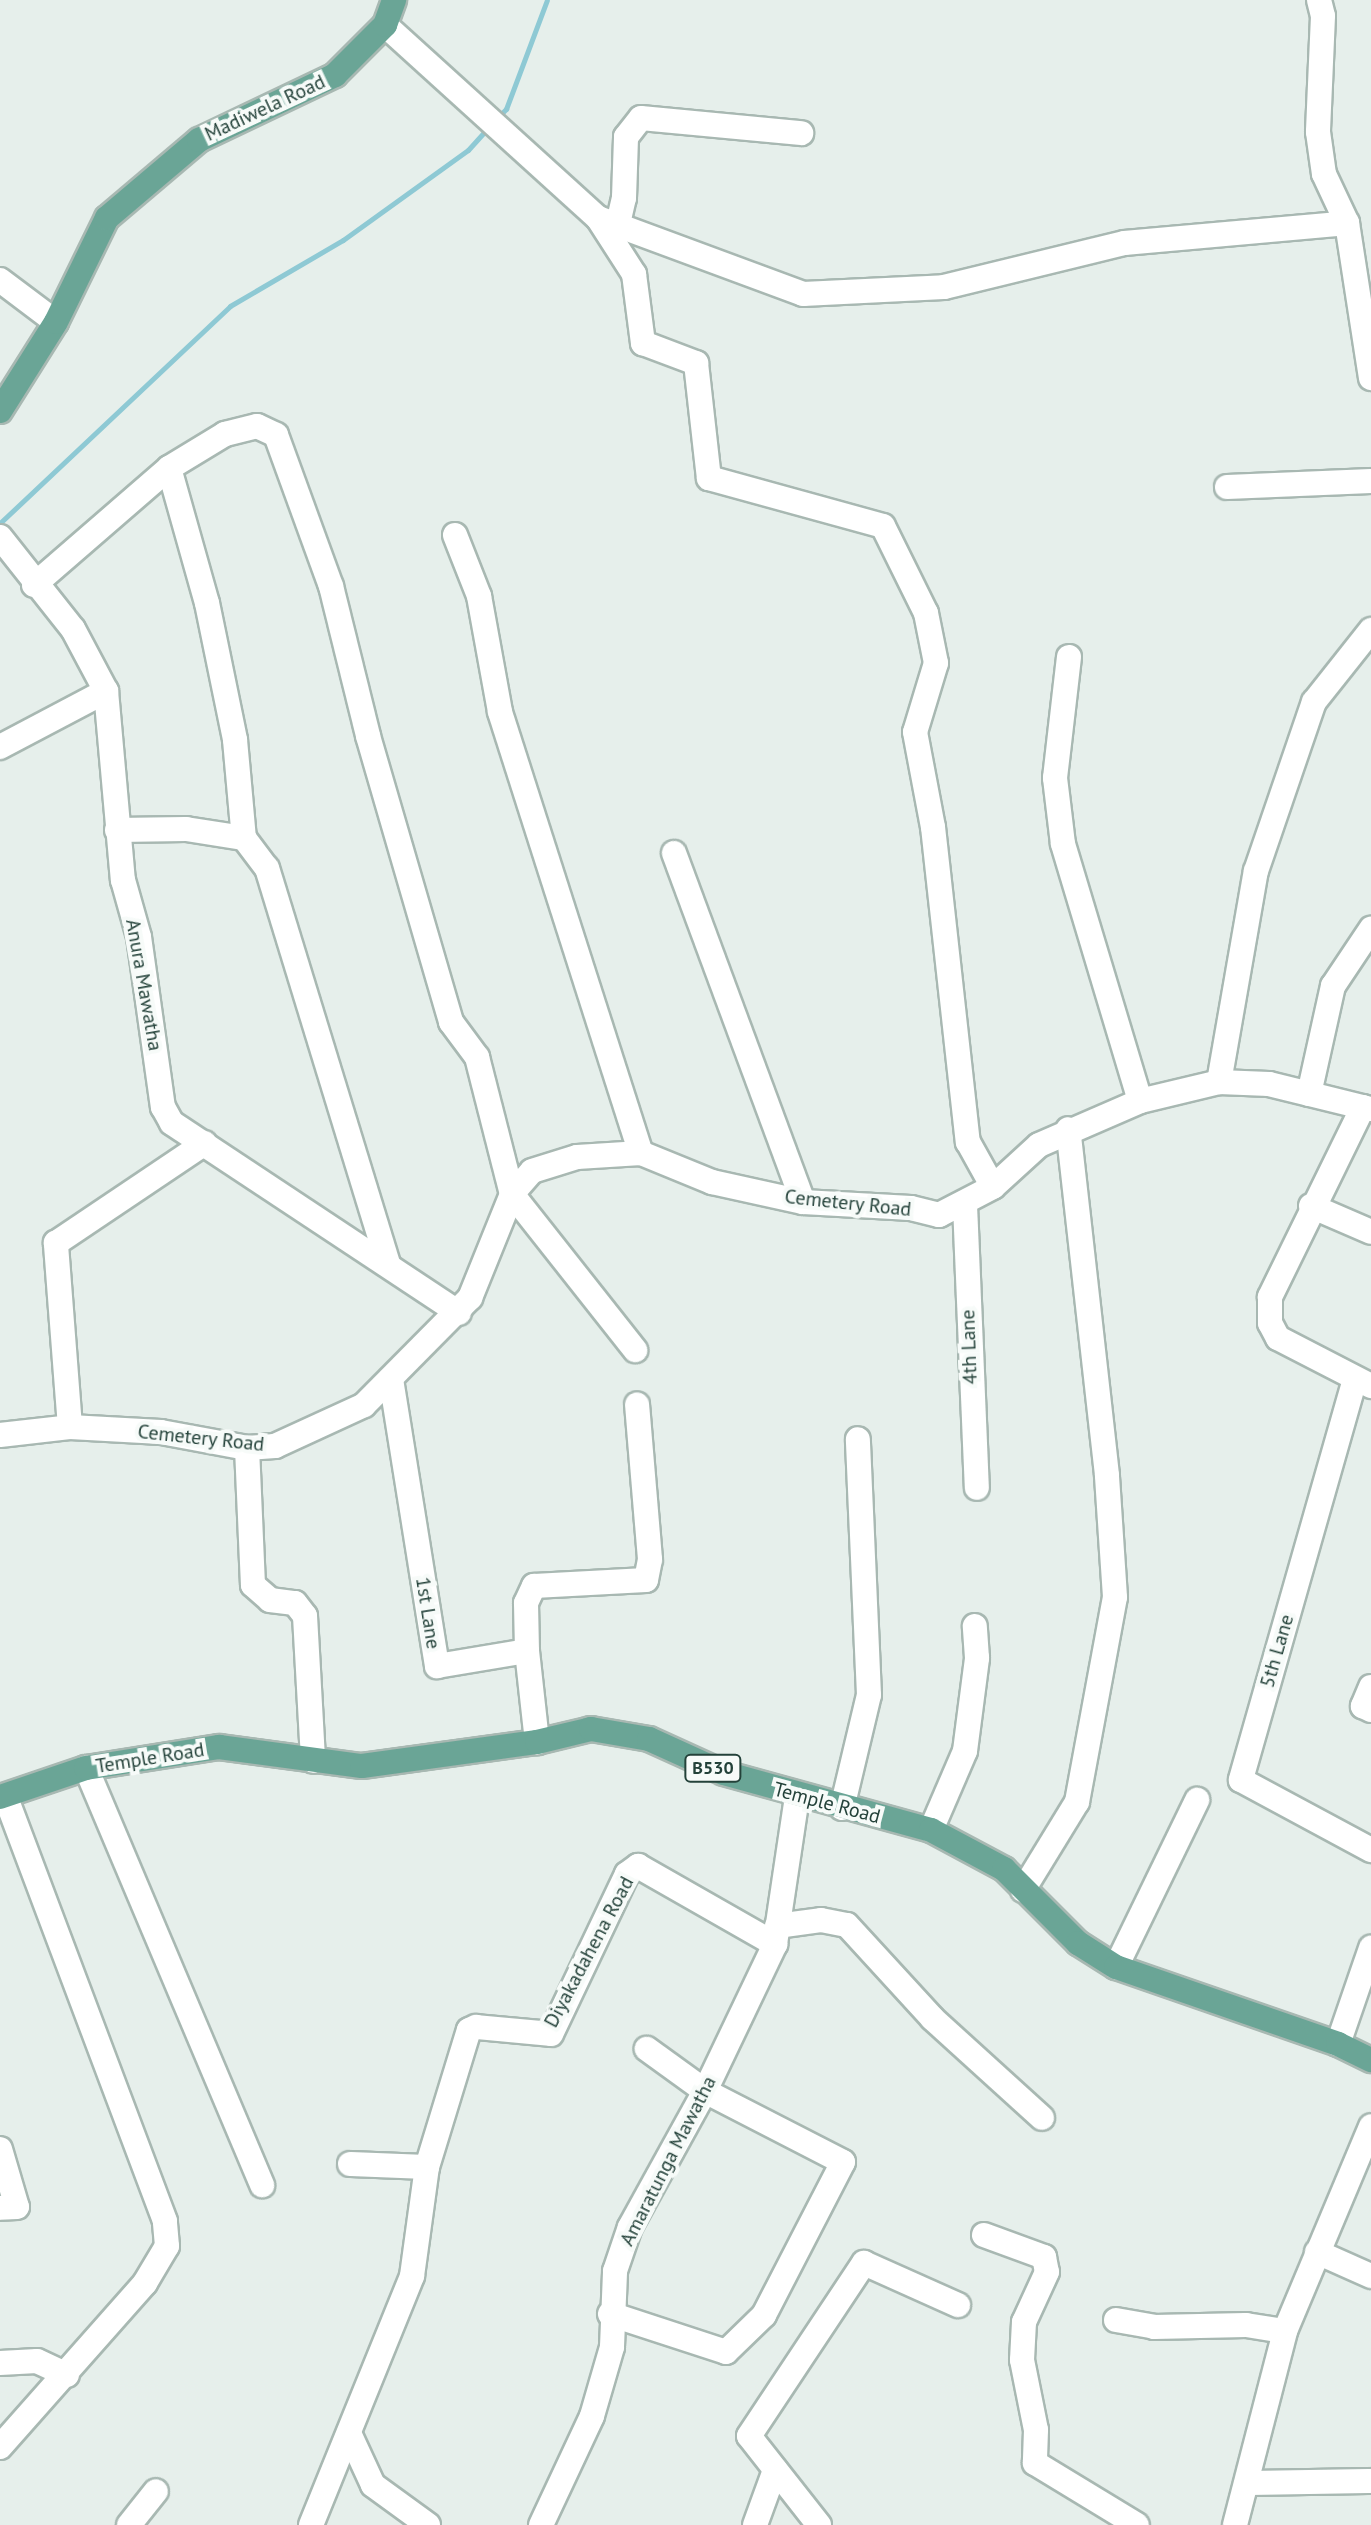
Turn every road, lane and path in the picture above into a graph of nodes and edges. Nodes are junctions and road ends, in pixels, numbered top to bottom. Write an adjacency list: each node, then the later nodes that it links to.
1 (394, 0): 3 (main road, Madiwela Road)
2 (1319, 0): 6 (street)
3 (385, 25): 5 (street); 8 (main road, Madiwela Road)
4 (801, 133): 5 (street)
5 (608, 223): 6 (street); 32 (street)
6 (1347, 223): 9 (street)
7 (0, 280): 8 (street)
8 (56, 322): 10 (main road, Madiwela Road)
9 (1371, 378)
10 (0, 411)
11 (169, 468): 16 (street); 22 (street); 33 (street)
12 (1371, 481): 13 (street)
13 (1227, 487)
14 (455, 535): 31 (street)
15 (0, 537): 16 (street, Anura Mawatha)
16 (34, 585): 19 (street, Anura Mawatha)
17 (1371, 630): 25 (street)
18 (1069, 657): 27 (street)
19 (106, 691): 20 (street); 21 (street, Anura Mawatha)
20 (0, 747)
21 (117, 830): 22 (street); 30 (street, Anura Mawatha)
22 (244, 838): 38 (street)
23 (674, 853): 34 (street)
24 (1371, 929): 26 (street)
25 (1219, 1082): 26 (street, Cemetery Road); 27 (street, Cemetery Road)
26 (1309, 1094): 28 (street, Cemetery Road)
27 (1140, 1101): 29 (street, Cemetery Road)
28 (1367, 1108): 36 (street)
29 (1068, 1129): 32 (street, Cemetery Road); 62 (street)
30 (205, 1143): 38 (street, Anura Mawatha); 44 (street)
31 (641, 1153): 33 (street, Cemetery Road); 34 (street, Cemetery Road)
32 (993, 1187): 35 (street, Cemetery Road)
33 (512, 1194): 39 (street, Cemetery Road); 40 (street)
34 (803, 1202): 35 (street, Cemetery Road)
35 (965, 1205): 48 (street, 4th Lane)
36 (1311, 1206): 37 (street); 42 (street)
37 (1371, 1232)
38 (388, 1265): 39 (street, Anura Mawatha)
39 (459, 1313): 41 (street, Cemetery Road)
40 (635, 1350)
41 (391, 1379): 47 (street, Cemetery Road); 50 (street, 1st Lane)
42 (1363, 1382): 61 (street, 5th Lane)
43 (637, 1405): 50 (street)
44 (70, 1427): 45 (street, Cemetery Road); 47 (street, Cemetery Road)
45 (0, 1435)
46 (858, 1439): 59 (street)
47 (247, 1448): 54 (street)
48 (977, 1488)
49 (975, 1626): 60 (street)
50 (527, 1651): 53 (street)
51 (1371, 1687): 52 (street)
52 (1371, 1710)
53 (537, 1742): 54 (main road, Temple Road / B530); 57 (main road, Temple Road / B530)
54 (313, 1761): 55 (main road, Temple Road / B530)
55 (86, 1768): 56 (main road, Temple Road / B530); 75 (street)
56 (3, 1796): 85 (street)
57 (797, 1797): 59 (main road, Temple Road / B530); 63 (street, Amaratunga Mawatha)
58 (1197, 1800): 65 (street)
59 (842, 1808): 60 (main road, Temple Road / B530)
60 (931, 1830): 62 (main road, Temple Road / B530)
61 (1371, 1850)
62 (1023, 1890): 65 (main road, Temple Road / B530)
63 (776, 1935): 69 (street, Amaratunga Mawatha); 70 (street); 74 (street, Diyakadahena Road)
64 (1371, 1948): 66 (street)
65 (1116, 1967): 66 (main road, Temple Road / B530)
66 (1338, 2044): 68 (main road, Temple Road / B530)
67 (647, 2049): 69 (street)
68 (1371, 2060)
69 (705, 2091): 81 (street, Amaratunga Mawatha); 81 (street)
70 (1042, 2118)
71 (1371, 2126): 78 (street)
72 (0, 2149): 76 (street)
73 (350, 2164): 74 (street)
74 (427, 2167): 86 (street, Diyakadahena Road)
75 (262, 2185)
76 (0, 2208)
77 (984, 2235): 98 (street)
78 (1317, 2252): 79 (street); 83 (street)
79 (1371, 2276)
80 (958, 2305): 88 (street)
81 (610, 2314): 95 (street, Amaratunga Mawatha)
82 (1116, 2320): 83 (street)
83 (1285, 2331): 90 (street)
84 (0, 2363): 85 (street)
85 (67, 2375): 87 (street)
86 (349, 2433): 93 (street, Diyakadahena Road); 94 (street)
87 (0, 2447)
88 (775, 2470): 96 (street); 97 (street)
89 (1371, 2481): 90 (street)
90 (1247, 2483): 99 (street)
91 (156, 2491): 92 (street)
92 (129, 2525)
93 (311, 2525)
94 (428, 2525)
95 (541, 2525)
96 (755, 2525)
97 (819, 2525)
98 (1137, 2525)
99 (1235, 2525)

